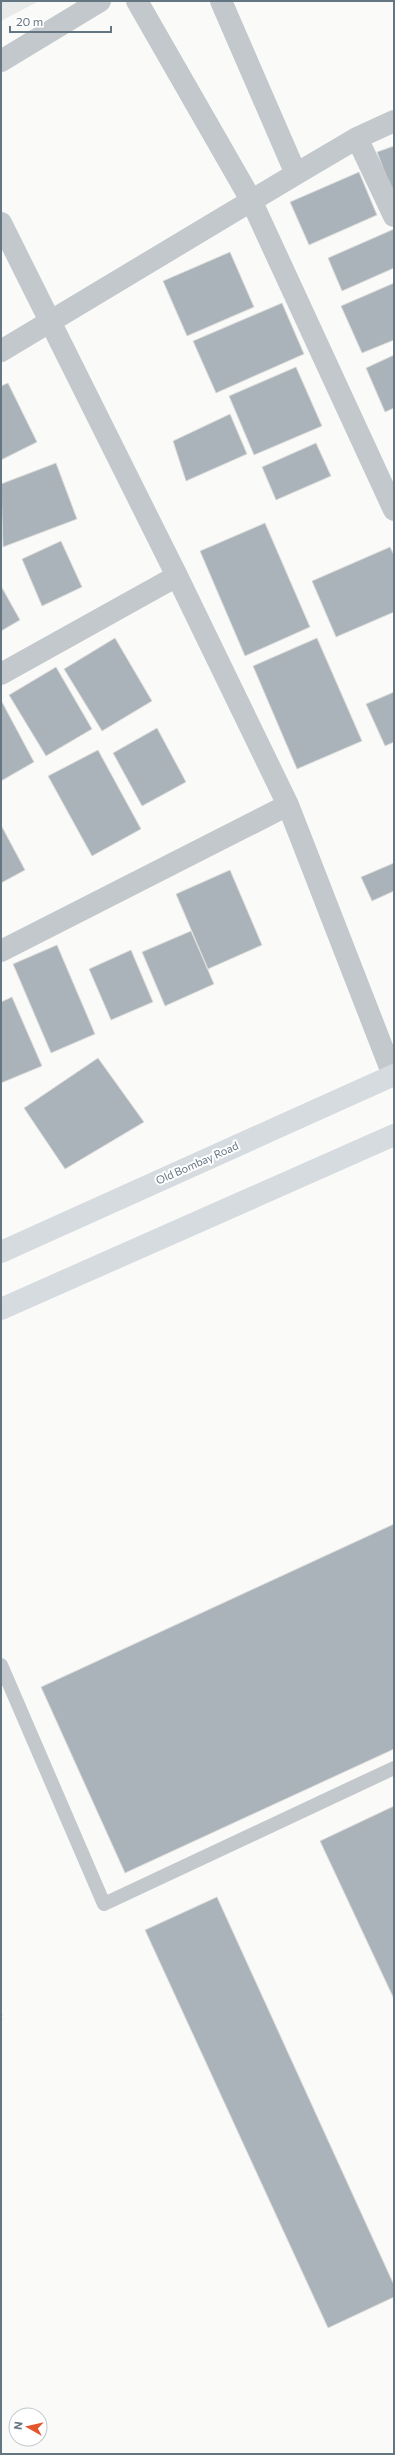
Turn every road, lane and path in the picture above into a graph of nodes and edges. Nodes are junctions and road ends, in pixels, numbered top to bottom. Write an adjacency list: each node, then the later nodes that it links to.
1 (100, 1): 4 (street)
2 (138, 1): 8 (street)
3 (221, 1): 7 (street)
4 (1, 61)
5 (394, 121): 6 (street)
6 (357, 138): 7 (street); 9 (street)
7 (296, 174): 8 (street)
8 (251, 200): 11 (street); 13 (street)
9 (394, 216)
10 (1, 223): 11 (street)
11 (51, 322): 12 (street); 14 (street)
12 (1, 351)
13 (394, 510)
14 (178, 576): 15 (street); 16 (street)
15 (1, 674)
16 (288, 804): 17 (street); 18 (street)
17 (1, 950)
18 (394, 1075): 20 (main road, Old Bombay Road)
19 (394, 1135): 21 (main road)
20 (1, 1252)
21 (1, 1309)
22 (1, 1665): 23 (lane)
23 (394, 1768)
24 (1, 2014): 25 (path)
25 (1, 2022)

